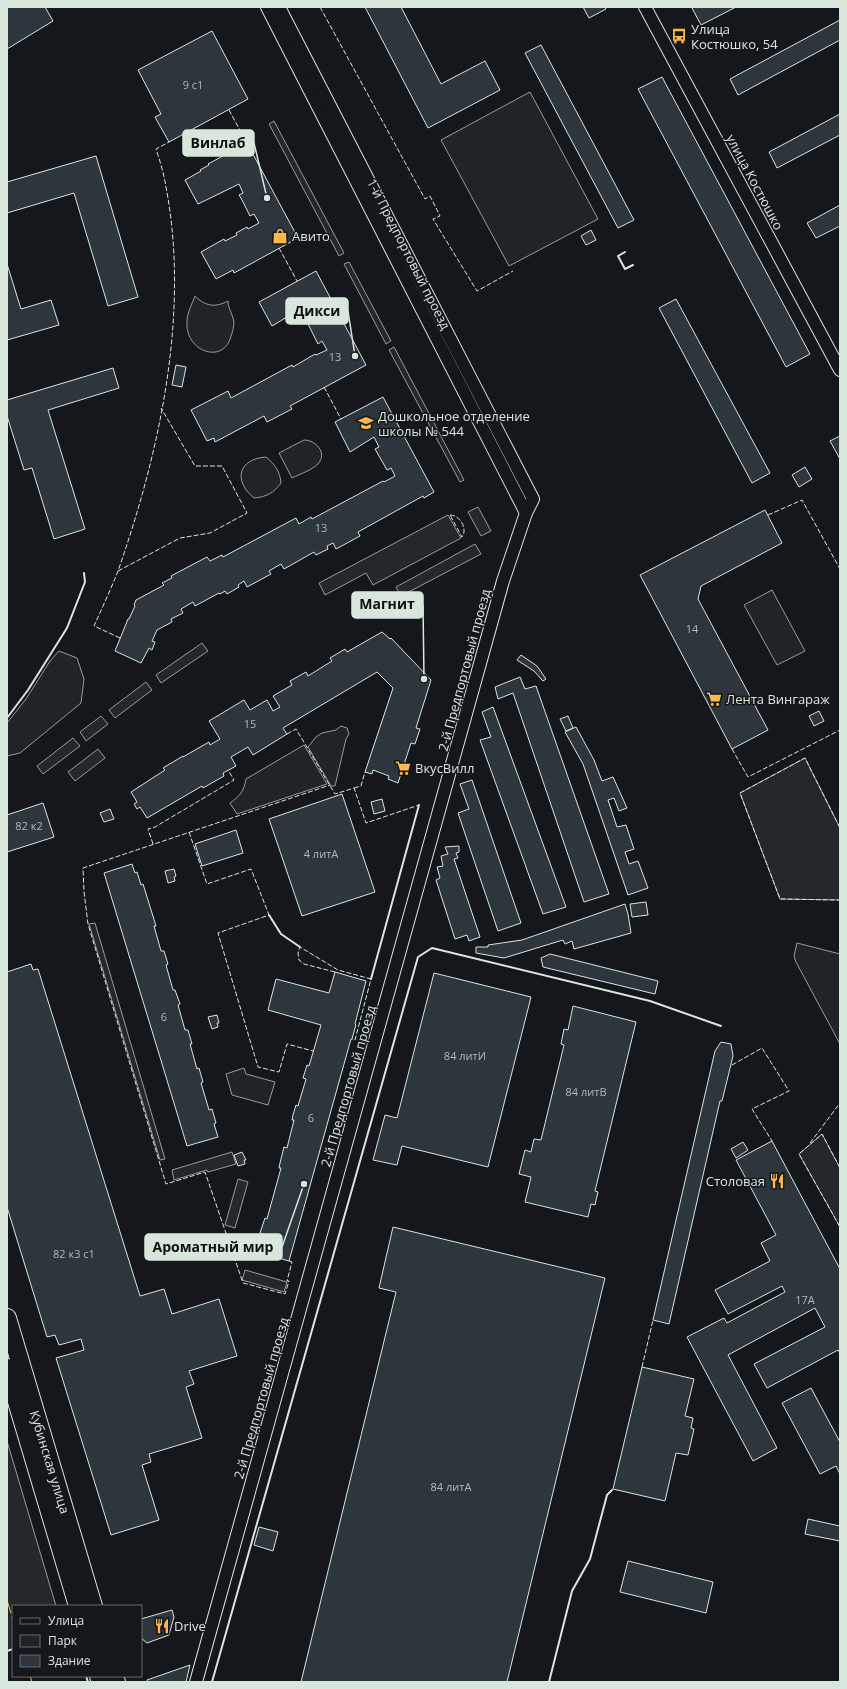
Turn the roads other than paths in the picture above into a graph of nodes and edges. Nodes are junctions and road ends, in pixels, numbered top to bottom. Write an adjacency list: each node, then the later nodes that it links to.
1 (267, 7): 6 (street, 1-й Предпортовый проезд)
2 (279, 7): 5 (street, 1-й Предпортовый проезд)
3 (645, 7): 4 (street, улица Костюшко)
4 (840, 370)
5 (533, 499): 6 (street, 2-й Предпортовый проезд)
6 (526, 513): 11 (street, 2-й Предпортовый проезд)
7 (7, 1318): 10 (main road, Кубинская улица)
8 (7, 1368): 9 (main road, Кубинская улица)
9 (78, 1605)
10 (93, 1605)
11 (196, 1682)

